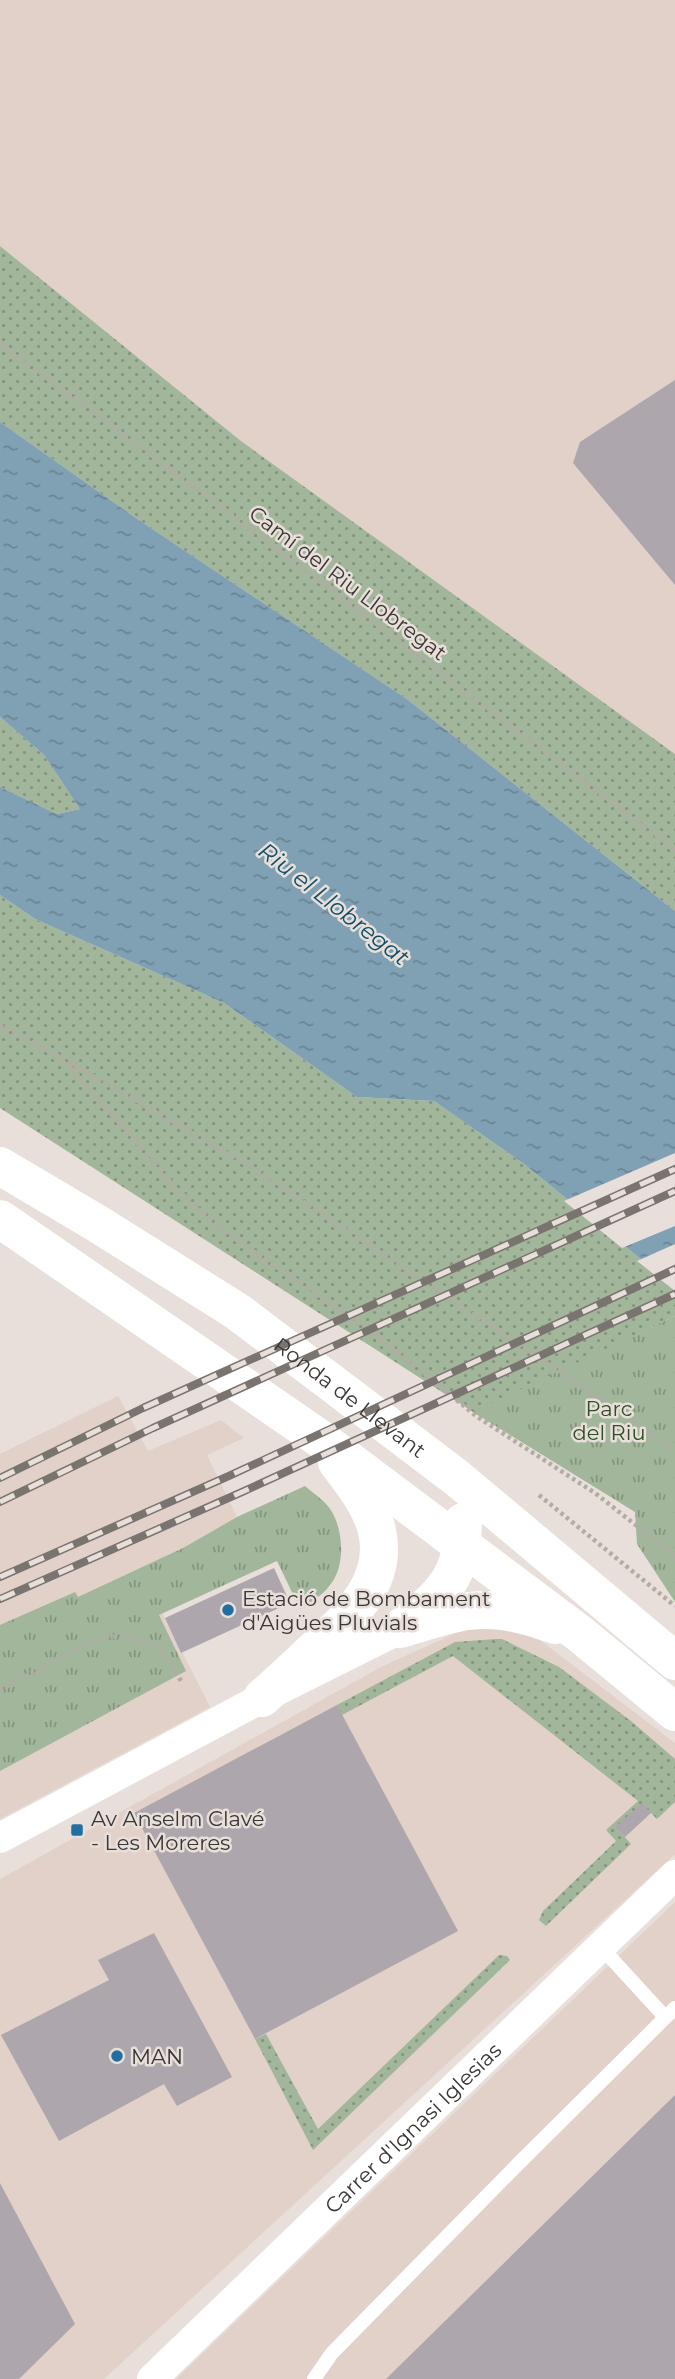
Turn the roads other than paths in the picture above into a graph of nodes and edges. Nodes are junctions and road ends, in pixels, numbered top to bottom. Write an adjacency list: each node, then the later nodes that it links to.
1 (0, 1166): 4 (main road, Ronda de Llevant)
2 (0, 1219): 3 (main road)
3 (319, 1438): 5 (main road); 9 (main road)
4 (457, 1478): 5 (main road); 8 (main road, Ronda de Llevant)
5 (463, 1545): 6 (main road); 7 (main road)
6 (400, 1629): 7 (main road); 9 (street)
7 (580, 1634): 10 (main road)
8 (675, 1661)
9 (262, 1698): 11 (street)
10 (675, 1712)
11 (0, 1839)
12 (675, 1875): 13 (street, Carrer d'Ignasi Iglesias)
13 (600, 1947): 14 (lane); 15 (street, Carrer d'Ignasi Iglesias)
14 (670, 2012): 16 (lane)
15 (152, 2379)
16 (314, 2379)

